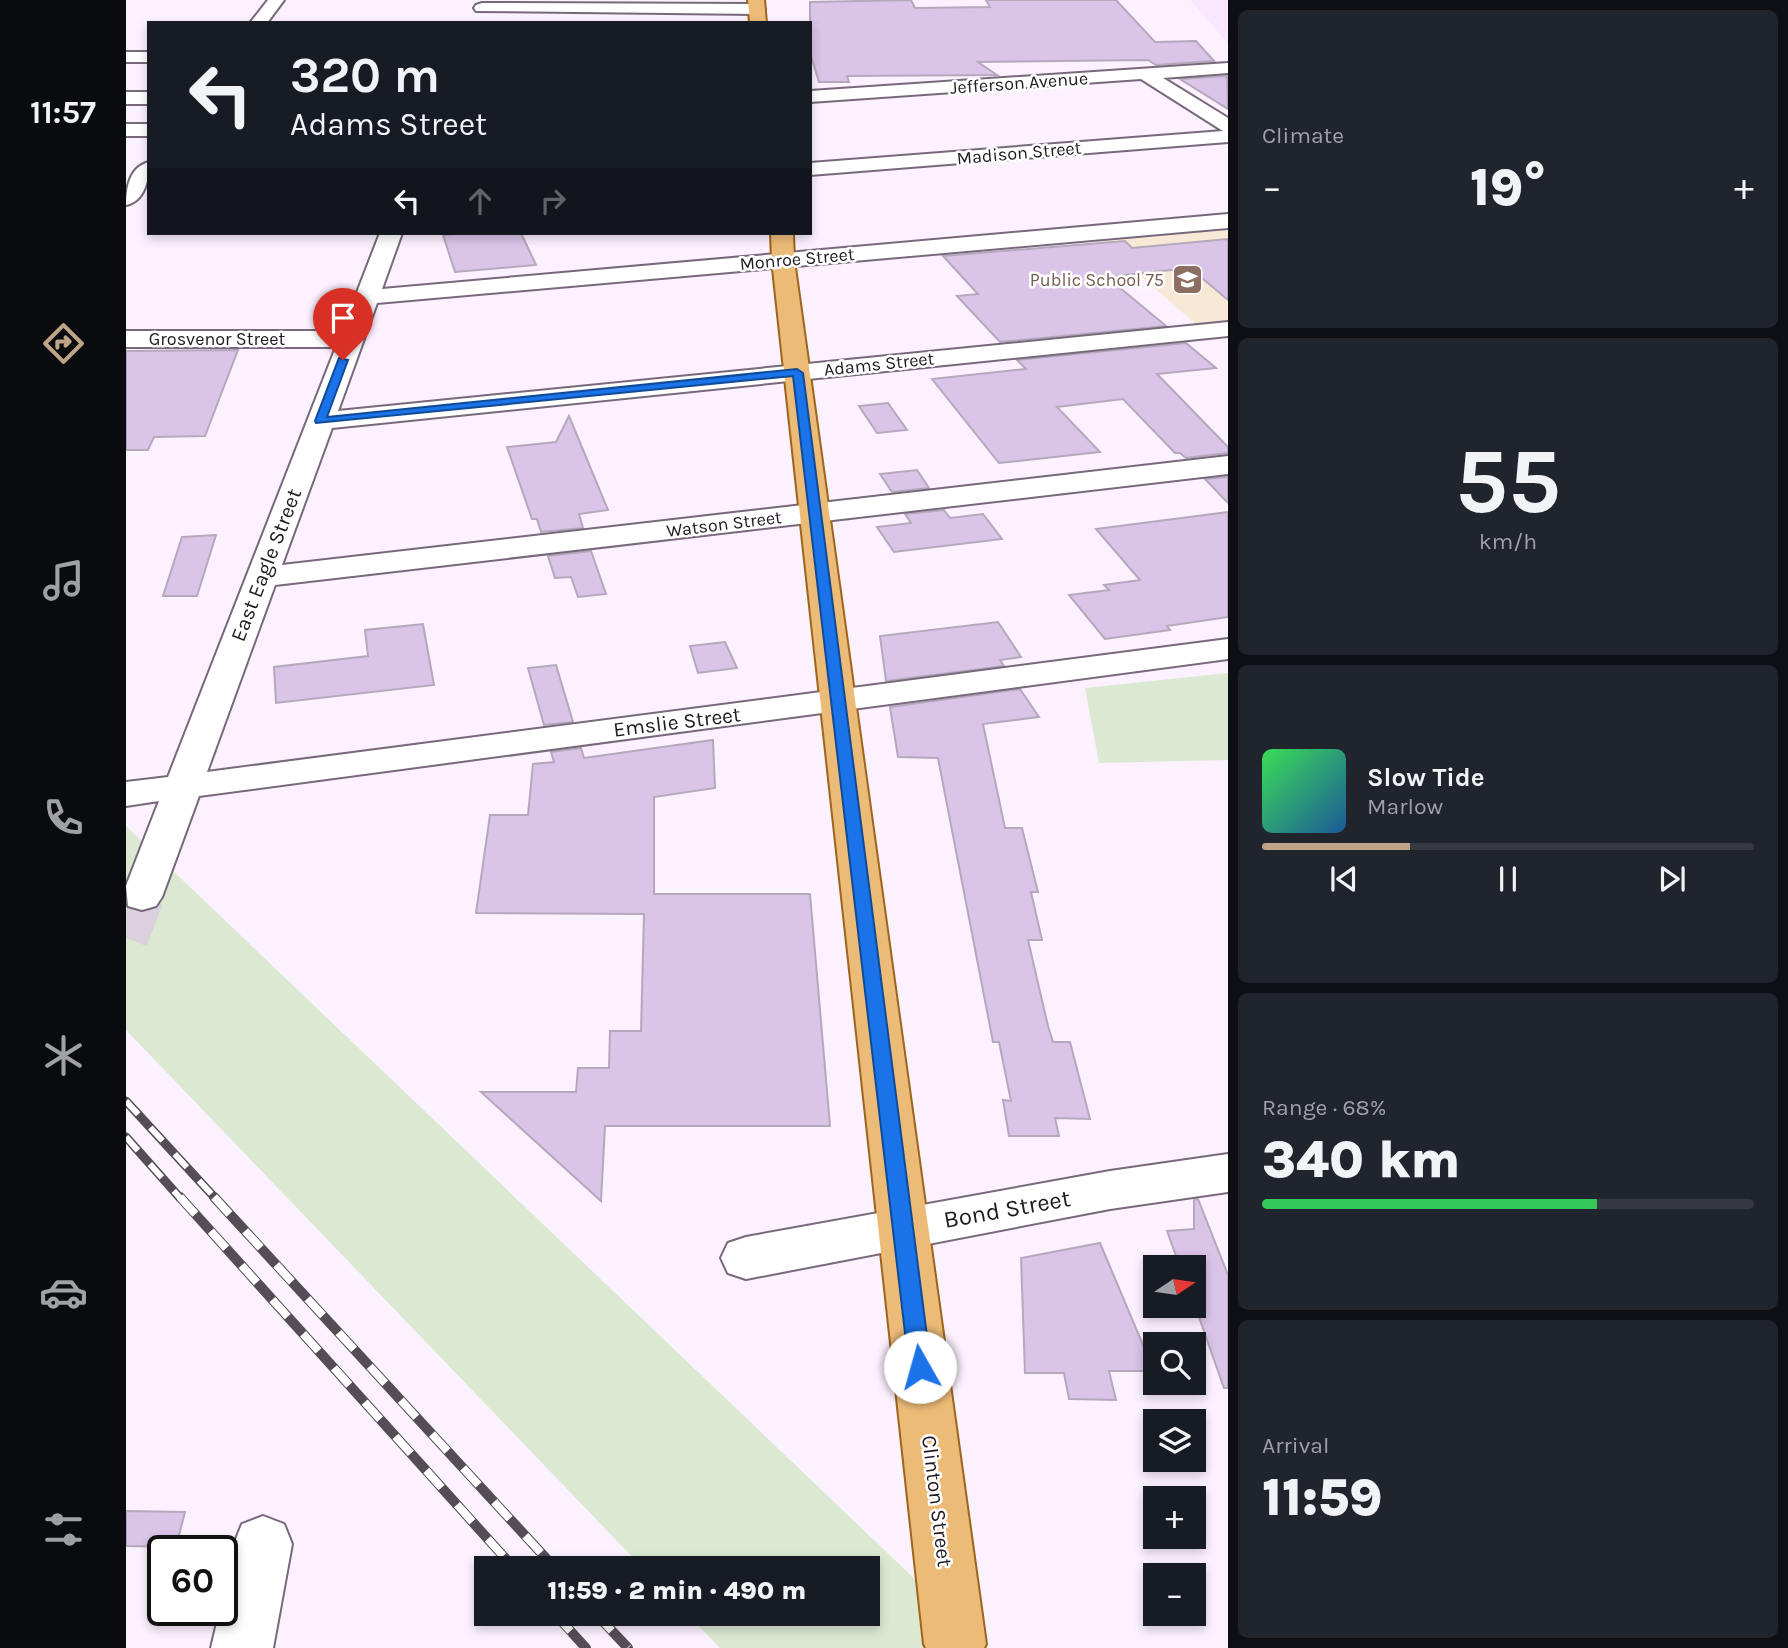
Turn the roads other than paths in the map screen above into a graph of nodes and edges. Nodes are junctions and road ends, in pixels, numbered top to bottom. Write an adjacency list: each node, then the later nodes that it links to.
1 (276, 0): 4 (street)
2 (481, 10): 3 (street)
3 (757, 11)
4 (260, 21)
5 (126, 57): 6 (street)
6 (147, 57)
7 (1228, 68): 8 (street, Jefferson Avenue)
8 (1145, 74): 9 (street, Jefferson Avenue); 12 (street)
9 (812, 97)
10 (126, 98): 11 (street)
11 (147, 98)
12 (1228, 125)
13 (126, 130): 14 (street)
14 (147, 130)
15 (1228, 136): 16 (street, Madison Street)
16 (812, 169)
17 (147, 171): 18 (street)
18 (126, 199)
19 (1228, 221): 21 (street, Monroe Street)
20 (390, 235): 22 (street, East Eagle Street)
21 (783, 247): 22 (street, Monroe Street); 26 (main road, Clinton Street)
22 (367, 297): 25 (street, East Eagle Street)
23 (1228, 329): 26 (street, Adams Street)
24 (126, 339): 25 (street, Grosvenor Street)
25 (351, 340): 27 (street, East Eagle Street)
26 (797, 373): 27 (street, Adams Street); 29 (main road, Clinton Street)
27 (320, 421): 30 (street, East Eagle Street)
28 (1228, 465): 29 (street, Watson Street)
29 (817, 513): 30 (street, Watson Street); 32 (main road, Clinton Street)
30 (262, 578): 33 (street, East Eagle Street)
31 (1228, 649): 32 (street, Emslie Street)
32 (838, 701): 33 (street, Emslie Street); 37 (main road, Clinton Street)
33 (183, 786): 34 (street, Emslie Street); 35 (street, East Eagle Street)
34 (126, 794)
35 (142, 897)
36 (1228, 1173): 37 (street, Bond Street)
37 (903, 1228): 38 (street, Bond Street); 40 (main road, Clinton Street)
38 (746, 1258)
39 (263, 1544): 41 (street)
40 (955, 1644)
41 (242, 1648)

